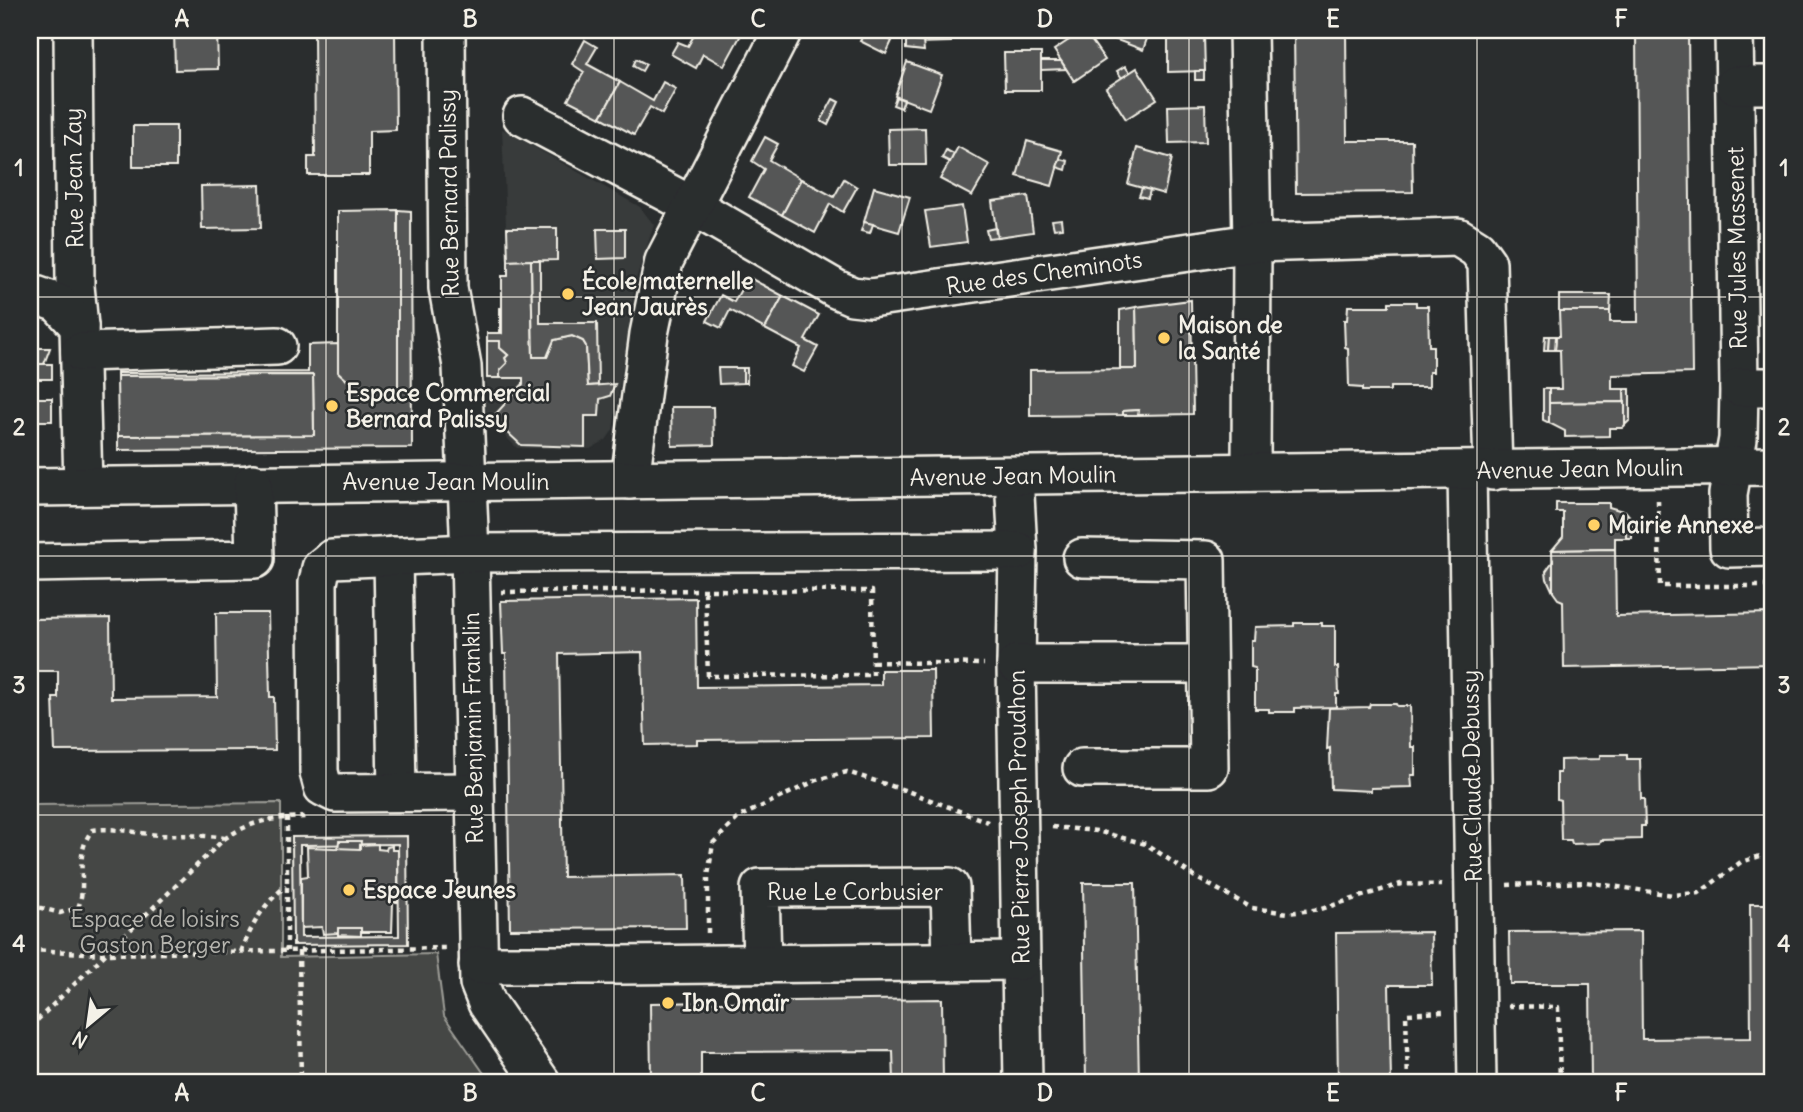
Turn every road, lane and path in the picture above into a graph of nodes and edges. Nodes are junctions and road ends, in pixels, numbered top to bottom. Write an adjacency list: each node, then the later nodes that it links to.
1 (73, 30): 11 (street, Rue Jean Zay)
2 (446, 30): 20 (street, Rue Bernard Palissy)
3 (783, 30): 9 (street)
4 (1248, 30): 10 (street)
5 (1734, 30): 6 (street, Rue Jules Massenet)
6 (1735, 85): 7 (street); 13 (street, Rue Jules Massenet)
7 (1773, 85)
8 (522, 116): 9 (street, Rue des Cheminots)
9 (691, 205): 10 (street, Rue des Cheminots); 19 (street)
10 (1252, 243): 16 (street); 17 (street)
11 (64, 312): 12 (street); 22 (street, Rue Jean Zay)
12 (278, 346)
13 (1756, 387): 15 (street, Rue Jules Massenet)
14 (1773, 466): 15 (street, Avenue Jean Moulin)
15 (1733, 467): 16 (street, Avenue Jean Moulin); 25 (street, Rue Jules Massenet)
16 (1480, 471): 17 (street, Avenue Jean Moulin); 46 (street, Rue Claude Debussy)
17 (1251, 472): 18 (street, Avenue Jean Moulin)
18 (1014, 476): 19 (street, Avenue Jean Moulin); 26 (street, Rue Pierre Joseph Proudhon)
19 (630, 480): 20 (street, Avenue Jean Moulin)
20 (466, 481): 21 (street, Avenue Jean Moulin); 27 (street, Rue Benjamin Franklin)
21 (253, 483): 22 (street, Avenue Jean Moulin); 30 (street)
22 (83, 486): 23 (street, Avenue Jean Moulin)
23 (30, 487)
24 (1658, 494): 31 (path)
25 (1773, 547)
26 (1018, 551): 27 (street); 35 (street, Rue Pierre Joseph Proudhon)
27 (470, 553): 28 (street); 33 (street, Rue Benjamin Franklin)
28 (393, 556): 38 (street); 38 (street)
29 (1082, 558): 36 (street)
30 (30, 563)
31 (1773, 586)
32 (705, 590): 33 (path); 34 (path); 34 (path)
33 (471, 592): 39 (street, Rue Benjamin Franklin)
34 (873, 662): 35 (path)
35 (1003, 664): 36 (street); 42 (street, Rue Pierre Joseph Proudhon)
36 (1207, 664): 37 (street)
37 (1082, 768)
38 (397, 792): 39 (street)
39 (474, 792): 58 (street, Rue Benjamin Franklin)
40 (287, 817): 41 (path); 43 (path); 45 (path)
41 (313, 817)
42 (1019, 829): 46 (path); 48 (path); 56 (street, Rue Pierre Joseph Proudhon)
43 (224, 839): 47 (path); 54 (path)
44 (1773, 852): 46 (path)
45 (287, 886): 51 (path); 53 (path)
46 (1474, 886): 66 (street, Rue Claude Debussy)
47 (30, 905)
48 (708, 937)
49 (446, 948): 52 (path)
50 (30, 950): 54 (path)
51 (287, 951): 52 (path); 53 (path)
52 (299, 951): 62 (path)
53 (241, 952): 54 (path)
54 (105, 954): 61 (path)
55 (952, 961): 56 (street); 57 (street); 57 (street, Rue Le Corbusier)
56 (1021, 961): 64 (street, Rue Pierre Joseph Proudhon)
57 (762, 962): 58 (street)
58 (478, 965): 63 (street, Rue Benjamin Franklin)
59 (1503, 1006): 67 (path)
60 (1456, 1011): 65 (path)
61 (30, 1027)
62 (301, 1082)
63 (541, 1082)
64 (1023, 1082)
65 (1408, 1082)
66 (1477, 1082)
67 (1560, 1082)

